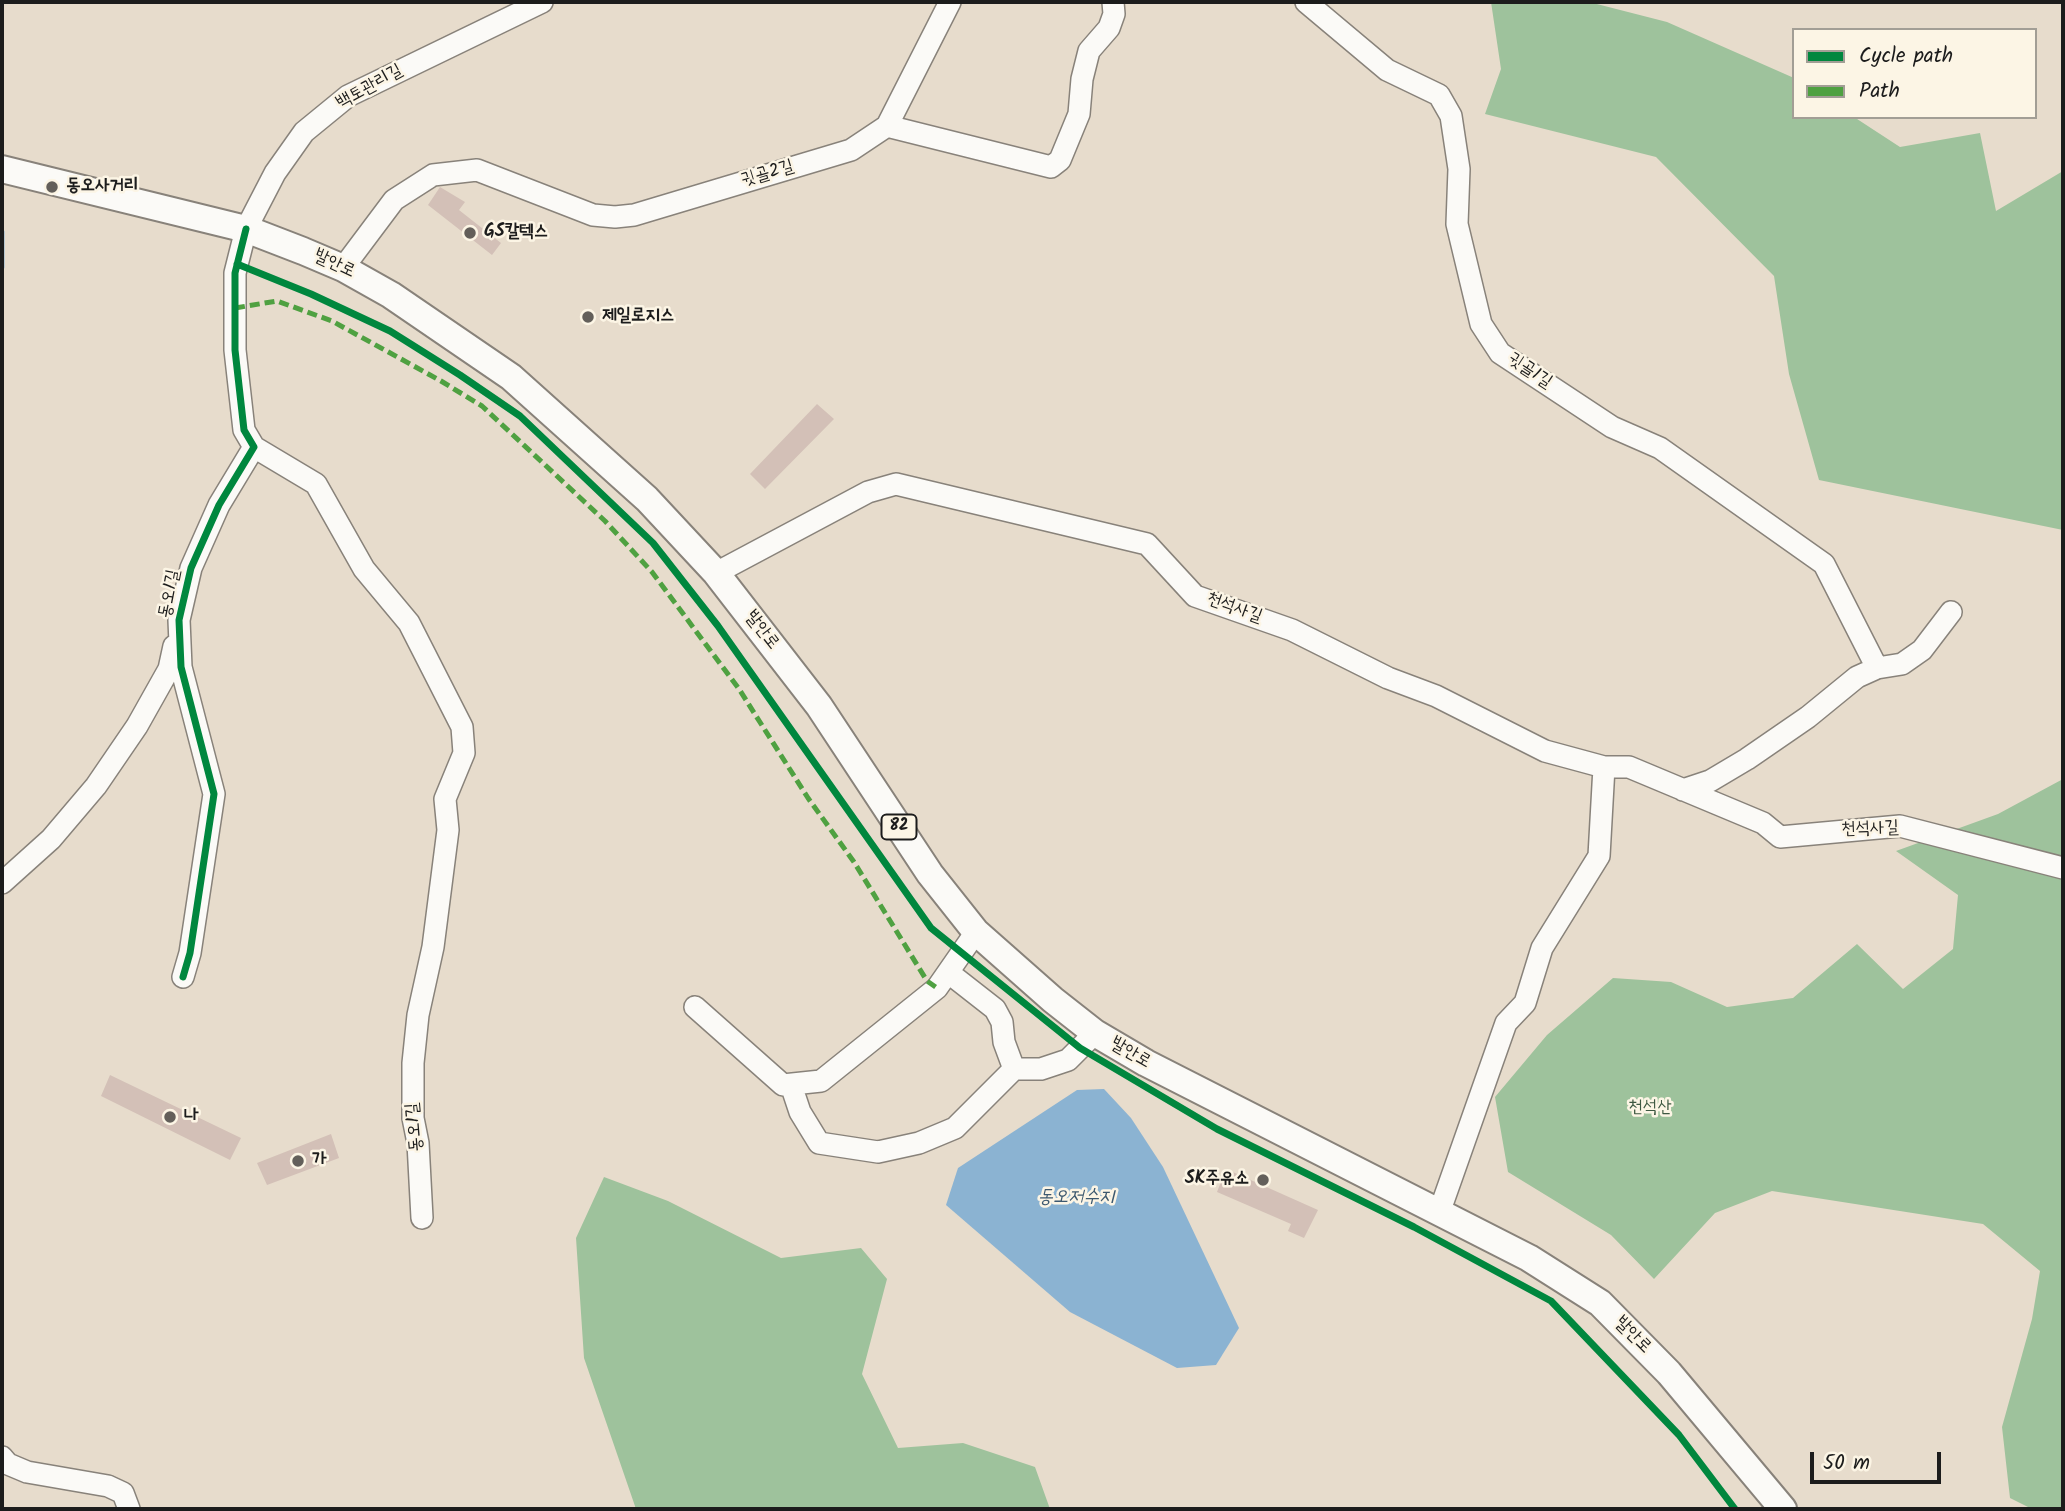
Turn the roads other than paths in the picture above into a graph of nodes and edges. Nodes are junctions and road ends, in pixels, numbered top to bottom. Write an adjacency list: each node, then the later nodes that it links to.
1 (542, 2): 7 (street, 백토관리길)
2 (950, 2): 5 (street)
3 (1113, 2): 5 (street)
4 (1306, 2): 13 (street, 귓골1길)
5 (887, 126): 8 (street, 귓골2길)
6 (11, 171): 7 (main road, 발안로 / 82)
7 (246, 229): 8 (main road, 발안로 / 82); 9 (street)
8 (344, 268): 10 (main road, 발안로 / 82)
9 (254, 447): 12 (street, 동오1길); 26 (street, 동오1길)
10 (716, 573): 14 (street, 천석사길); 18 (main road, 발안로 / 82)
11 (1951, 612): 13 (street)
12 (180, 620): 17 (street); 20 (street, 동오1길)
13 (1877, 668): 15 (street)
14 (1604, 767): 15 (street, 천석사길); 25 (street)
15 (1683, 790): 16 (street, 천석사길)
16 (2063, 868)
17 (2, 883)
18 (976, 932): 19 (street); 22 (main road, 발안로 / 82)
19 (949, 974): 23 (street); 24 (street)
20 (183, 977)
21 (695, 1007): 24 (street)
22 (1094, 1033): 23 (street); 25 (main road, 발안로 / 82)
23 (1014, 1069): 24 (street)
24 (791, 1085)
25 (1439, 1213): 29 (main road, 발안로 / 82)
26 (422, 1218)
27 (2, 1457): 28 (street)
28 (129, 1509)
29 (1783, 1509)

